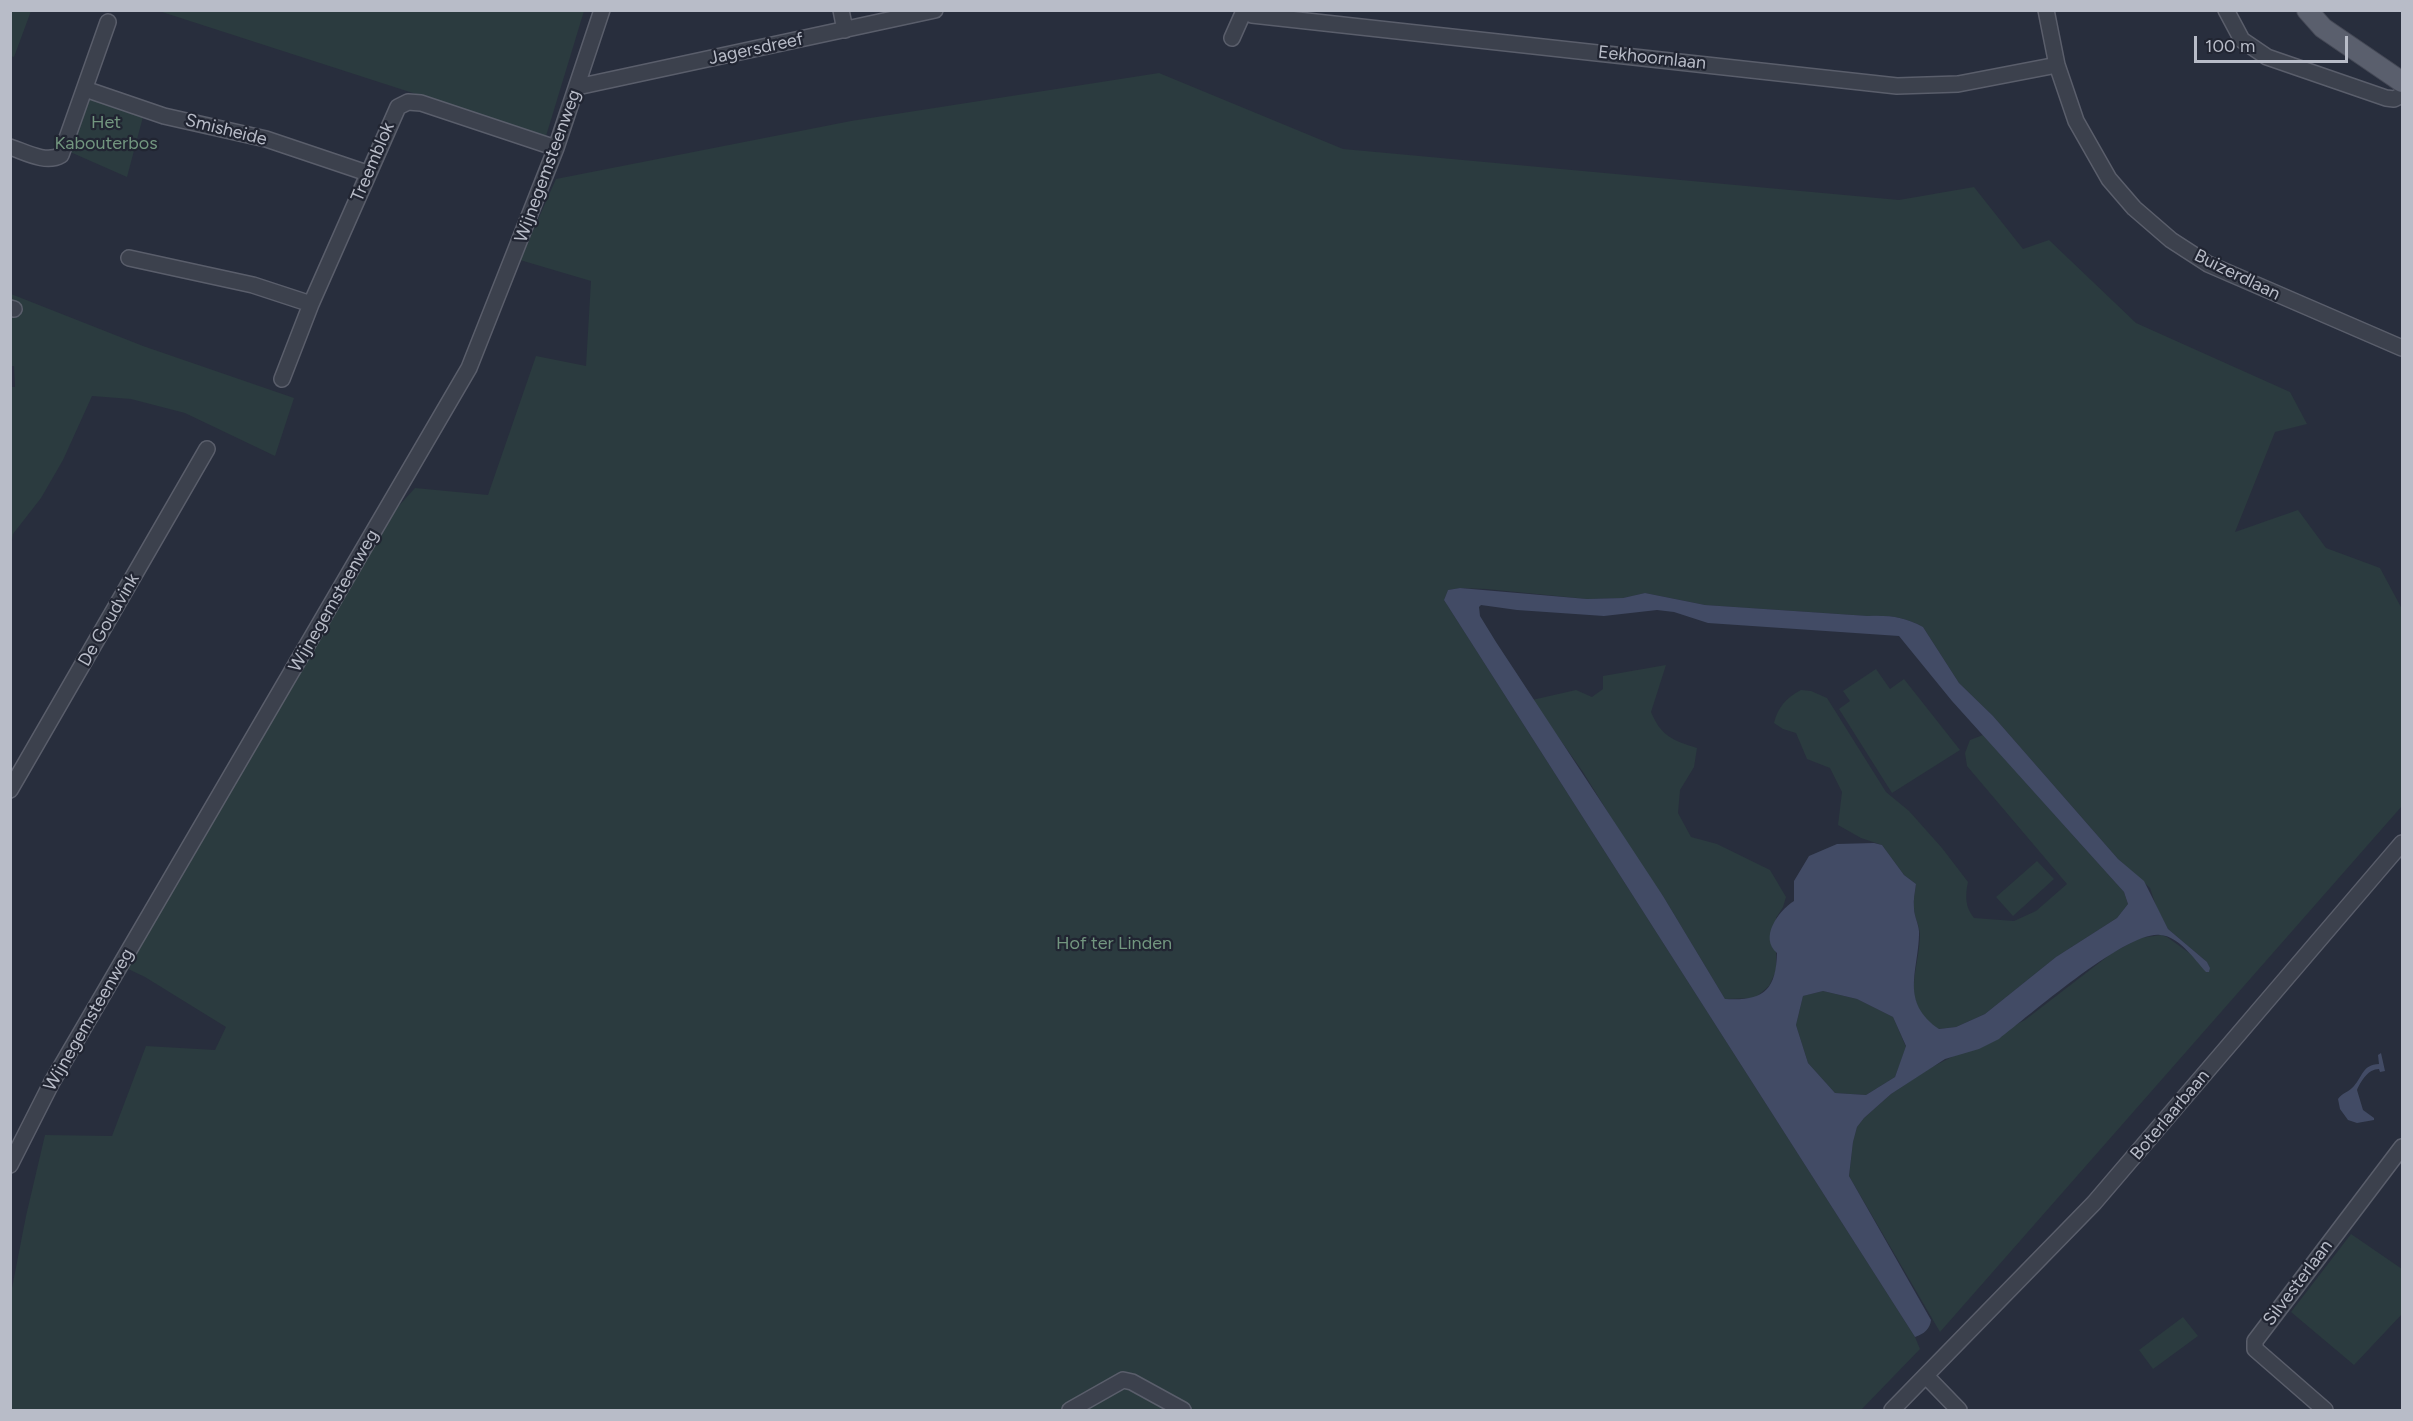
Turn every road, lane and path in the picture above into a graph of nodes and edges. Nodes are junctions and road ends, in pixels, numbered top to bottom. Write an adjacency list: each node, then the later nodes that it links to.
1 (602, 10): 13 (street, Wijnegemsteenweg)
2 (842, 10): 9 (street)
3 (935, 10): 9 (street, Jagersdreef)
4 (2046, 10): 11 (street, Buizerdlaan)
5 (2226, 10): 15 (street)
6 (2307, 10): 12 (main road)
7 (1245, 12): 10 (street); 11 (street, Eekhoornlaan)
8 (108, 22): 14 (street)
9 (845, 30): 13 (street, Jagersdreef)
10 (1232, 38)
11 (2057, 65): 21 (street, Buizerdlaan)
12 (2403, 82)
13 (577, 87): 17 (street, Wijnegemsteenweg)
14 (85, 89): 16 (street); 18 (street, Smisheide)
15 (2403, 94)
16 (10, 147)
17 (556, 148): 18 (street, Treemblok); 27 (street, Wijnegemsteenweg)
18 (367, 173): 20 (street, Treemblok)
19 (129, 258): 20 (street)
20 (311, 304): 22 (street, Treemblok)
21 (2403, 348)
22 (282, 379)
23 (207, 449): 24 (street, De Goudvink)
24 (10, 790)
25 (2403, 843): 28 (street, Boterlaarbaan)
26 (2403, 1147): 33 (street, Silvesterlaan)
27 (10, 1165)
28 (1926, 1376): 31 (street, Boterlaarbaan); 32 (street)
29 (1070, 1410): 30 (street)
30 (1182, 1410)
31 (1892, 1410)
32 (1959, 1410)
33 (2325, 1410)

